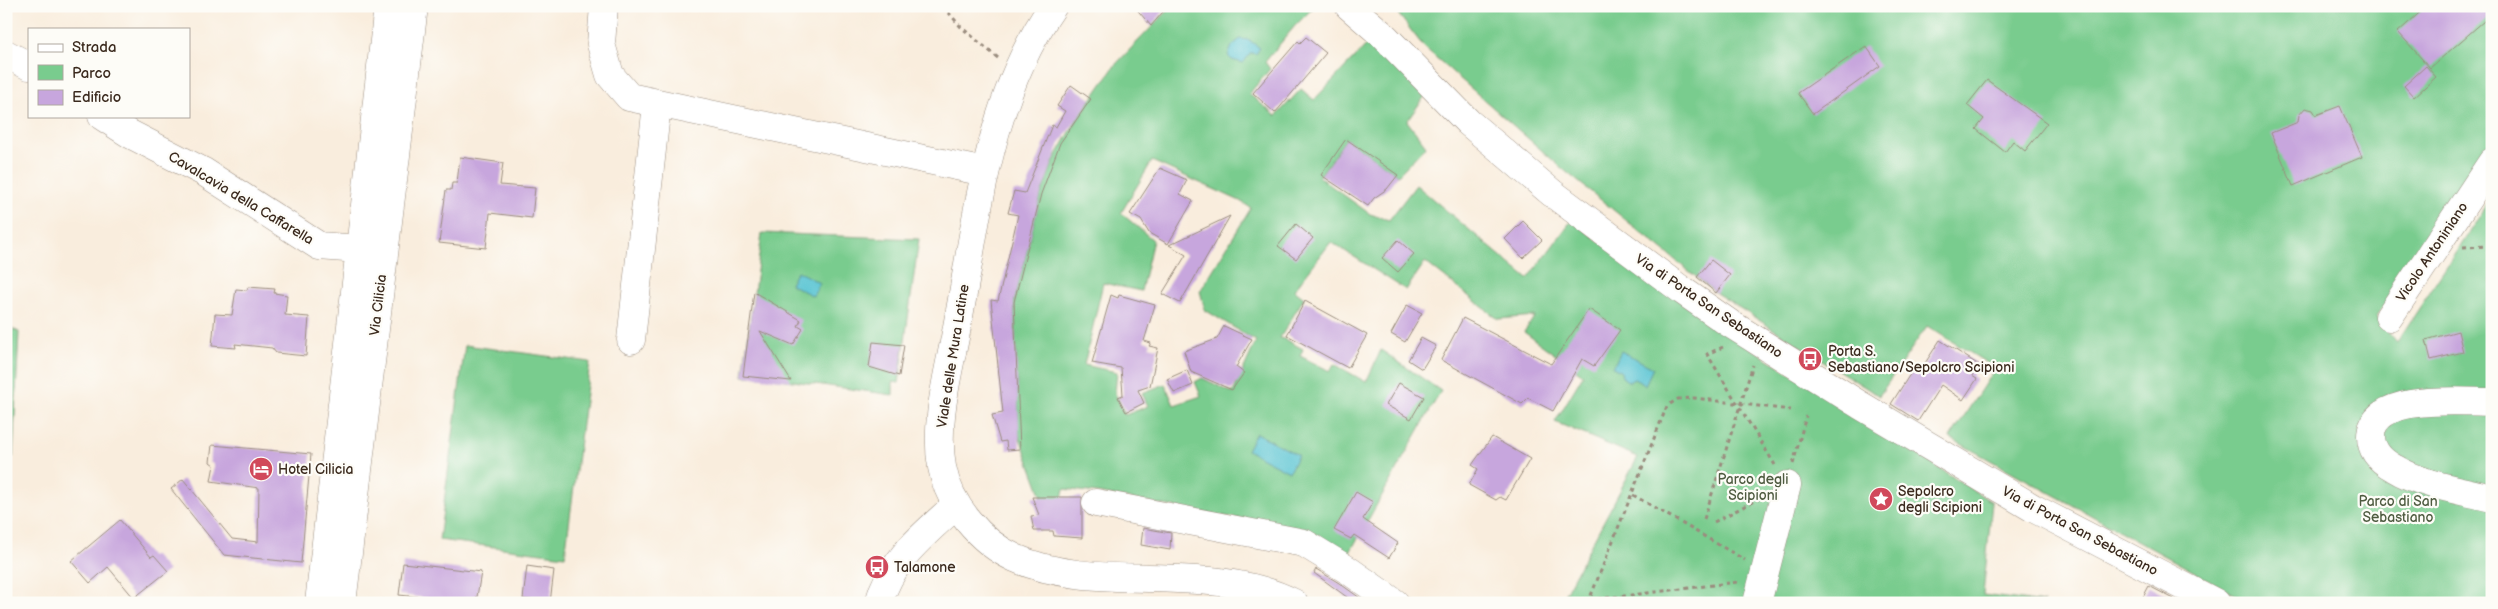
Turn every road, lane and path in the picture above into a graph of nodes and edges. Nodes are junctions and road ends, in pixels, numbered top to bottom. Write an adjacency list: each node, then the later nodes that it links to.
1 (388, 6): 14 (street, Via Cilicia)
2 (414, 6): 36 (street, Via Cilicia)
3 (604, 6): 10 (street)
4 (943, 6): 9 (path)
5 (1053, 6): 9 (street, Viale delle Mura Latine)
6 (1349, 6): 40 (street, Via di Porta San Sebastiano)
7 (6, 54): 8 (street)
8 (28, 65)
9 (1016, 73): 13 (street, Viale delle Mura Latine)
10 (657, 104): 13 (street); 16 (street)
11 (105, 118): 14 (street, Cavalcavia della Caffarella)
12 (2492, 162): 15 (street, Vicolo Antoniniano)
13 (985, 172): 29 (street, Viale delle Mura Latine)
14 (359, 249): 35 (street, Via Cilicia)
15 (2389, 317)
16 (631, 340)
17 (1730, 351): 22 (path)
18 (1745, 360): 19 (path)
19 (1753, 365): 20 (path); 22 (path)
20 (1760, 369)
21 (2492, 402): 27 (street)
22 (1740, 405): 23 (path); 25 (path); 26 (path); 30 (path)
23 (1792, 410)
24 (1806, 416): 25 (path)
25 (1787, 485): 31 (path); 32 (street)
26 (1633, 495): 32 (path); 34 (path)
27 (2492, 498)
28 (1096, 503): 39 (street)
29 (956, 505): 33 (street, Viale delle Mura Latine); 37 (street)
30 (1704, 518)
31 (1714, 522)
32 (1761, 584): 34 (path)
33 (1180, 591): 38 (street, Viale delle Mura Latine)
34 (1589, 601)
35 (319, 603)
36 (342, 603)
37 (879, 603)
38 (1294, 603)
39 (1395, 603)
40 (2216, 603)

